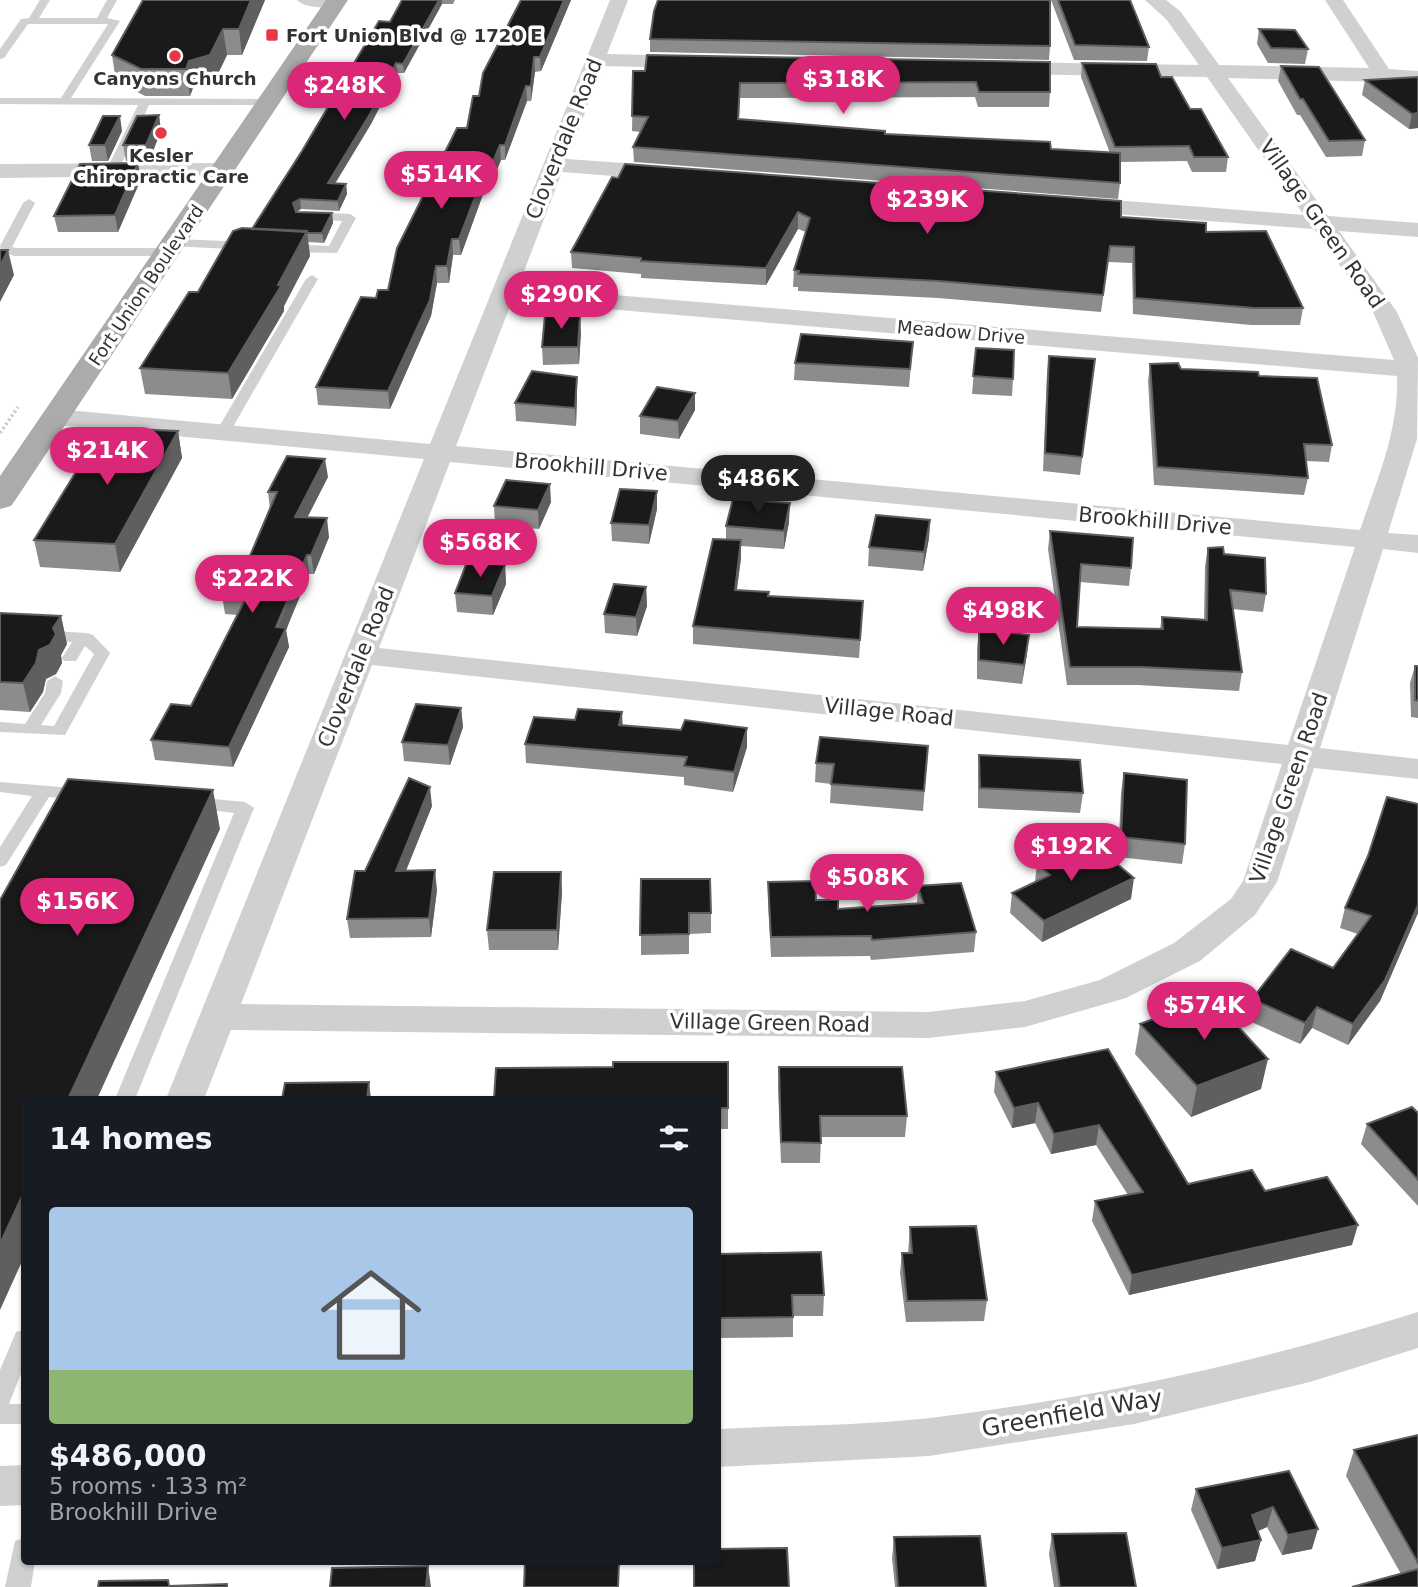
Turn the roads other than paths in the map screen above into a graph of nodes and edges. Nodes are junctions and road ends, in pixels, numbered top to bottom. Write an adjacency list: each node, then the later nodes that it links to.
1 (45, 0): 8 (lane)
2 (113, 0): 9 (lane)
3 (306, 0): 4 (street)
4 (337, 0): 20 (main road, Fort Union Boulevard)
5 (619, 0): 11 (street, Cloverdale Road)
6 (1154, 0): 14 (street, Village Green Road)
7 (1334, 0): 15 (street)
8 (32, 21): 9 (lane); 10 (lane)
9 (100, 21): 18 (lane)
10 (0, 56)
11 (595, 61): 12 (street); 21 (street, Cloverdale Road)
12 (705, 62)
13 (980, 67): 14 (street)
14 (1214, 72): 15 (street); 29 (street, Village Green Road)
15 (1383, 74): 16 (street)
16 (1418, 77)
17 (0, 100): 18 (lane)
18 (64, 101): 19 (lane)
19 (145, 101): 20 (lane); 24 (lane)
20 (269, 102): 22 (main road, Fort Union Boulevard)
21 (553, 165): 25 (street); 33 (street, Cloverdale Road)
22 (224, 170): 24 (street); 31 (main road, Fort Union Boulevard)
23 (0, 171): 24 (street)
24 (112, 171)
25 (692, 175)
26 (1055, 202): 29 (street)
27 (29, 203): 31 (lane)
28 (301, 216): 31 (lane)
29 (1321, 222): 30 (street); 34 (street, Village Green Road)
30 (1418, 230)
31 (172, 247): 35 (main road, Fort Union Boulevard)
32 (312, 279): 36 (lane)
33 (503, 293): 34 (street, Meadow Drive); 37 (street, Cloverdale Road)
34 (1414, 370): 39 (street, Village Green Road)
35 (57, 417): 36 (street, Brookhill Drive); 38 (main road, Fort Union Boulevard)
36 (223, 432): 37 (street, Brookhill Drive)
37 (442, 453): 39 (street, Brookhill Drive); 42 (street, Cloverdale Road)
38 (1, 497)
39 (1371, 541): 40 (street, Brookhill Drive); 47 (street, Village Green Road)
40 (1418, 544)
41 (0, 633): 46 (lane)
42 (361, 655): 47 (street, Village Road); 54 (street, Cloverdale Road)
43 (55, 681): 46 (lane)
44 (73, 682): 46 (lane)
45 (0, 727): 46 (lane)
46 (38, 730)
47 (1302, 757): 48 (street, Village Road); 54 (street, Village Green Road)
48 (1418, 769)
49 (0, 787): 50 (lane)
50 (43, 792): 51 (lane); 53 (lane)
51 (96, 796)
52 (177, 802): 55 (lane)
53 (0, 861)
54 (216, 1017): 56 (street, Cloverdale Road)
55 (126, 1096)
56 (186, 1096)
57 (1418, 1330): 62 (street, Greenfield Way)
58 (21, 1346): 59 (lane)
59 (0, 1398)
60 (0, 1414): 61 (lane)
61 (21, 1414)
62 (721, 1448)
63 (21, 1485): 64 (street)
64 (0, 1486)
65 (21, 1565): 66 (lane)
66 (18, 1587)

